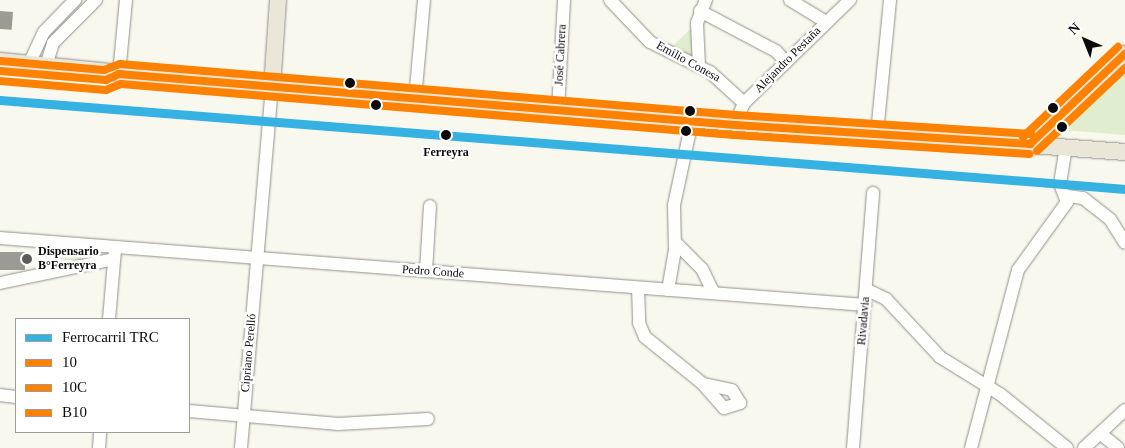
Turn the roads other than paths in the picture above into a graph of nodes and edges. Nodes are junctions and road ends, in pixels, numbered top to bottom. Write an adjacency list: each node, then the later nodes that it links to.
1 (75, 0): 16 (street)
2 (96, 0): 17 (street)
3 (126, 0): 20 (street)
4 (278, 0): 21 (main road)
5 (424, 0): 22 (street)
6 (564, 0): 24 (street, José Cabrera)
7 (610, 0): 18 (street, Emilio Conesa)
8 (790, 0): 12 (street)
9 (850, 0): 12 (street, Alejandro Pestaña)
10 (890, 0): 27 (street)
11 (703, 5): 15 (street); 18 (street)
12 (826, 22): 15 (street, Alejandro Pestaña)
13 (1125, 54): 28 (main road)
14 (0, 61): 16 (main road)
15 (786, 62): 23 (street, Alejandro Pestaña)
16 (28, 64): 17 (main road)
17 (46, 66): 20 (main road)
18 (699, 66): 23 (street, Emilio Conesa)
19 (0, 71): 20 (main road)
20 (119, 74): 21 (main road)
21 (272, 88): 22 (main road); 38 (street, Cipriano Perelló)
22 (415, 99): 24 (main road)
23 (744, 103): 26 (street, Alejandro Pestaña)
24 (558, 111): 25 (main road)
25 (692, 121): 26 (main road); 35 (street)
26 (735, 125): 27 (main road)
27 (877, 134): 28 (main road)
28 (1030, 144): 29 (main road)
29 (1066, 147): 30 (main road); 32 (street)
30 (1125, 152)
31 (873, 193): 43 (street, Rivadavia)
32 (1068, 196): 36 (street); 48 (street)
33 (430, 206): 39 (street)
34 (0, 238): 37 (street, Pedro Conde)
35 (675, 242): 42 (street); 44 (street)
36 (1125, 243)
37 (115, 254): 38 (street, Pedro Conde); 40 (street); 46 (street)
38 (258, 258): 39 (street, Pedro Conde); 53 (street, Cipriano Perelló)
39 (426, 271): 41 (street, Pedro Conde)
40 (0, 283)
41 (638, 288): 42 (street, Pedro Conde); 47 (street)
42 (668, 290): 44 (street, Pedro Conde)
43 (866, 290): 45 (street, Rivadavia); 48 (street)
44 (713, 292): 45 (street, Pedro Conde)
45 (865, 305): 59 (street, Rivadavia)
46 (109, 318)
47 (703, 384)
48 (986, 385): 60 (street); 61 (street)
49 (0, 395): 50 (street)
50 (15, 396)
51 (1125, 410): 56 (street)
52 (190, 411): 53 (street)
53 (244, 416): 54 (street); 58 (street, Cipriano Perelló)
54 (428, 419)
55 (100, 433): 57 (street)
56 (1101, 434): 62 (street); 63 (street)
57 (99, 448)
58 (241, 448)
59 (853, 448)
60 (971, 448)
61 (1067, 448)
62 (1084, 448)
63 (1118, 448)

